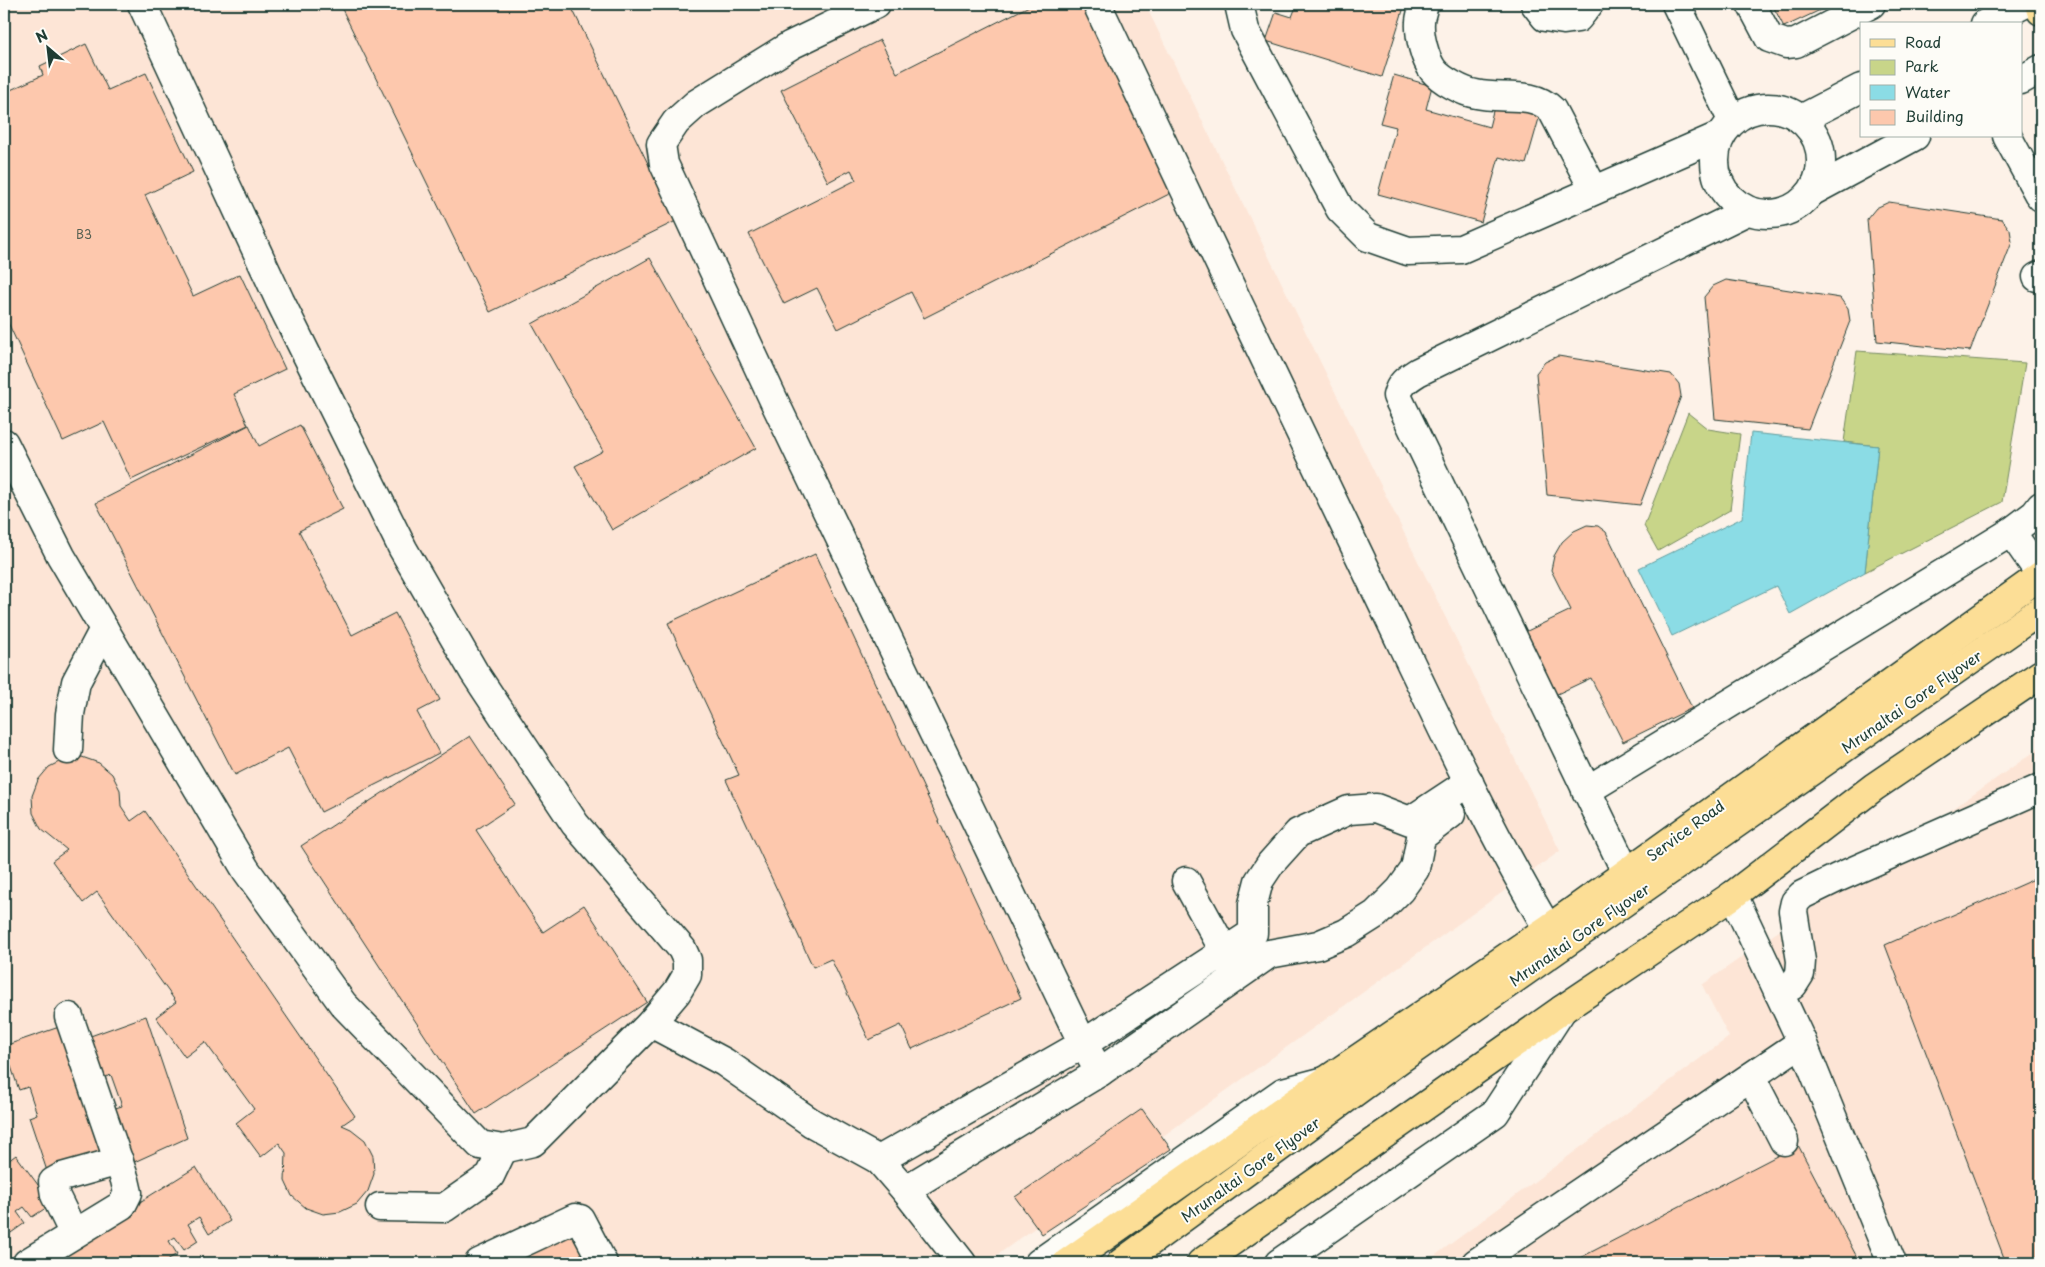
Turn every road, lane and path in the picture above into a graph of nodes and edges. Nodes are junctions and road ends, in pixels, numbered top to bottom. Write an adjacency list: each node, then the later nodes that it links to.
1 (142, 4): 49 (street)
2 (1097, 4): 34 (street)
3 (1239, 4): 22 (street)
4 (1424, 4): 22 (street)
5 (1535, 4): 6 (street)
6 (1589, 4)
7 (1676, 4): 19 (street)
8 (1751, 4): 9 (street)
9 (1871, 4)
10 (2024, 4): 14 (street)
11 (2039, 4): 13 (main road)
12 (866, 6): 51 (street)
13 (2041, 11)
14 (1989, 22)
15 (2041, 69): 16 (street)
16 (2022, 79)
17 (1860, 89): 18 (street)
18 (1801, 119): 19 (street); 23 (street)
19 (1726, 128): 22 (street); 25 (street)
20 (1912, 138): 23 (street)
21 (2008, 138): 24 (street)
22 (1594, 190)
23 (1812, 191): 25 (street)
24 (2041, 197)
25 (1747, 211): 36 (street)
26 (4, 443): 31 (street)
27 (2041, 506): 28 (street)
28 (2011, 532): 29 (street); 36 (street)
29 (2041, 575): 38 (main road, Service Road)
30 (2041, 610): 68 (main road, Mrunaltai Gore Flyover)
31 (104, 629): 33 (street); 56 (street)
32 (2041, 674): 40 (main road)
33 (68, 750)
34 (1472, 788): 37 (street); 41 (street)
35 (2041, 788): 46 (street)
36 (1586, 791): 38 (street)
37 (1415, 829): 42 (street); 44 (street)
38 (1626, 872): 41 (main road, Service Road)
39 (1186, 881): 43 (street)
40 (1732, 894): 46 (street); 47 (main road)
41 (1548, 928): 54 (main road, Service Road)
42 (1253, 932): 43 (street); 44 (street)
43 (1224, 951): 45 (street); 51 (street)
44 (1269, 954): 45 (street)
45 (1238, 975): 52 (street)
46 (1779, 993): 50 (street)
47 (1563, 1009): 69 (main road); 70 (street)
48 (69, 1017): 58 (street)
49 (652, 1023): 56 (street); 57 (street)
50 (1802, 1042): 53 (street); 72 (street)
51 (1084, 1044): 52 (street); 57 (street)
52 (1100, 1072): 59 (street)
53 (1751, 1077): 55 (street); 71 (street)
54 (1326, 1080): 66 (street); 67 (main road, Mrunaltai Gore Flyover)
55 (1784, 1141)
56 (502, 1149): 60 (street)
57 (879, 1160): 59 (street)
58 (119, 1161): 61 (street); 61 (street)
59 (905, 1190): 65 (street)
60 (380, 1207)
61 (74, 1234): 62 (street)
62 (27, 1263)
63 (479, 1263): 64 (street)
64 (603, 1263)
65 (962, 1263)
66 (1040, 1263)
67 (1067, 1263)
68 (1121, 1263)
69 (1201, 1263)
70 (1279, 1263)
71 (1476, 1263)
72 (1892, 1263)

